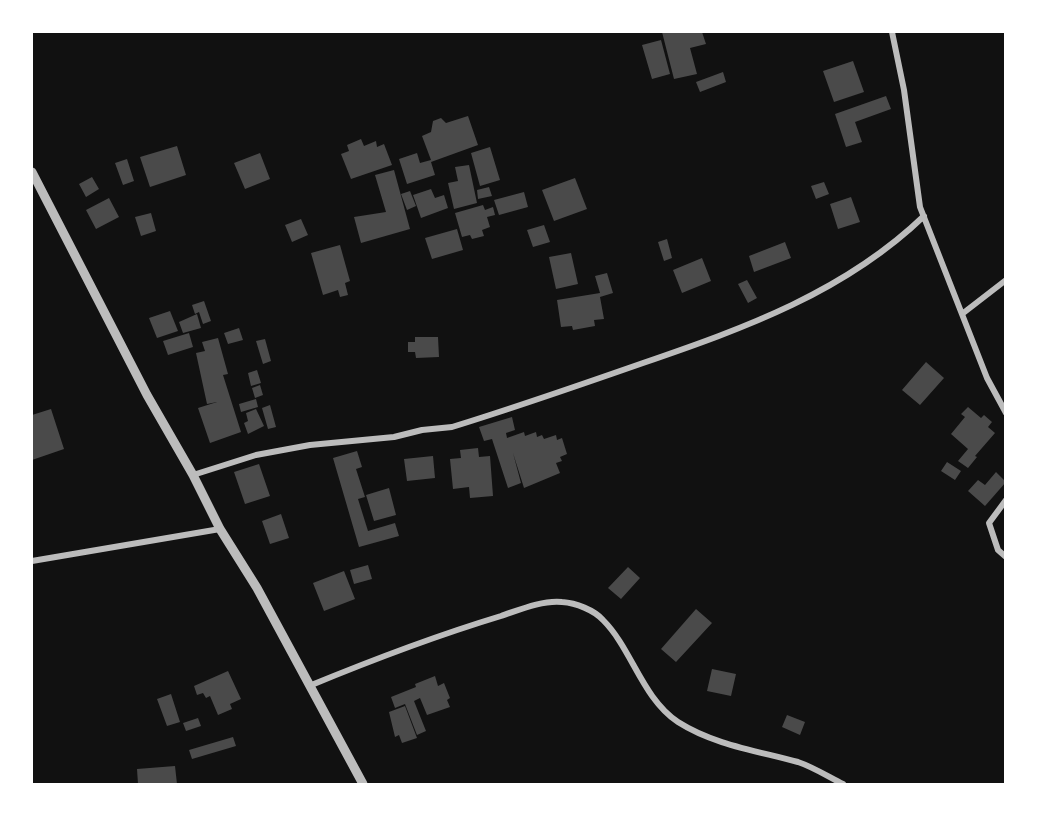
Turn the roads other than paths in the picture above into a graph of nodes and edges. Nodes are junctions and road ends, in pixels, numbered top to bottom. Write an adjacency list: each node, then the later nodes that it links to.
1 (892, 32): 3 (street)
2 (32, 172): 7 (street)
3 (924, 216): 5 (street); 7 (street)
4 (1005, 280): 5 (street)
5 (962, 314): 6 (street)
6 (1005, 413)
7 (193, 475): 9 (street)
8 (1005, 500): 10 (street)
9 (220, 529): 11 (street); 12 (street)
10 (1005, 557)
11 (32, 561)
12 (309, 686): 13 (street); 14 (street)
13 (363, 784)
14 (843, 784)

